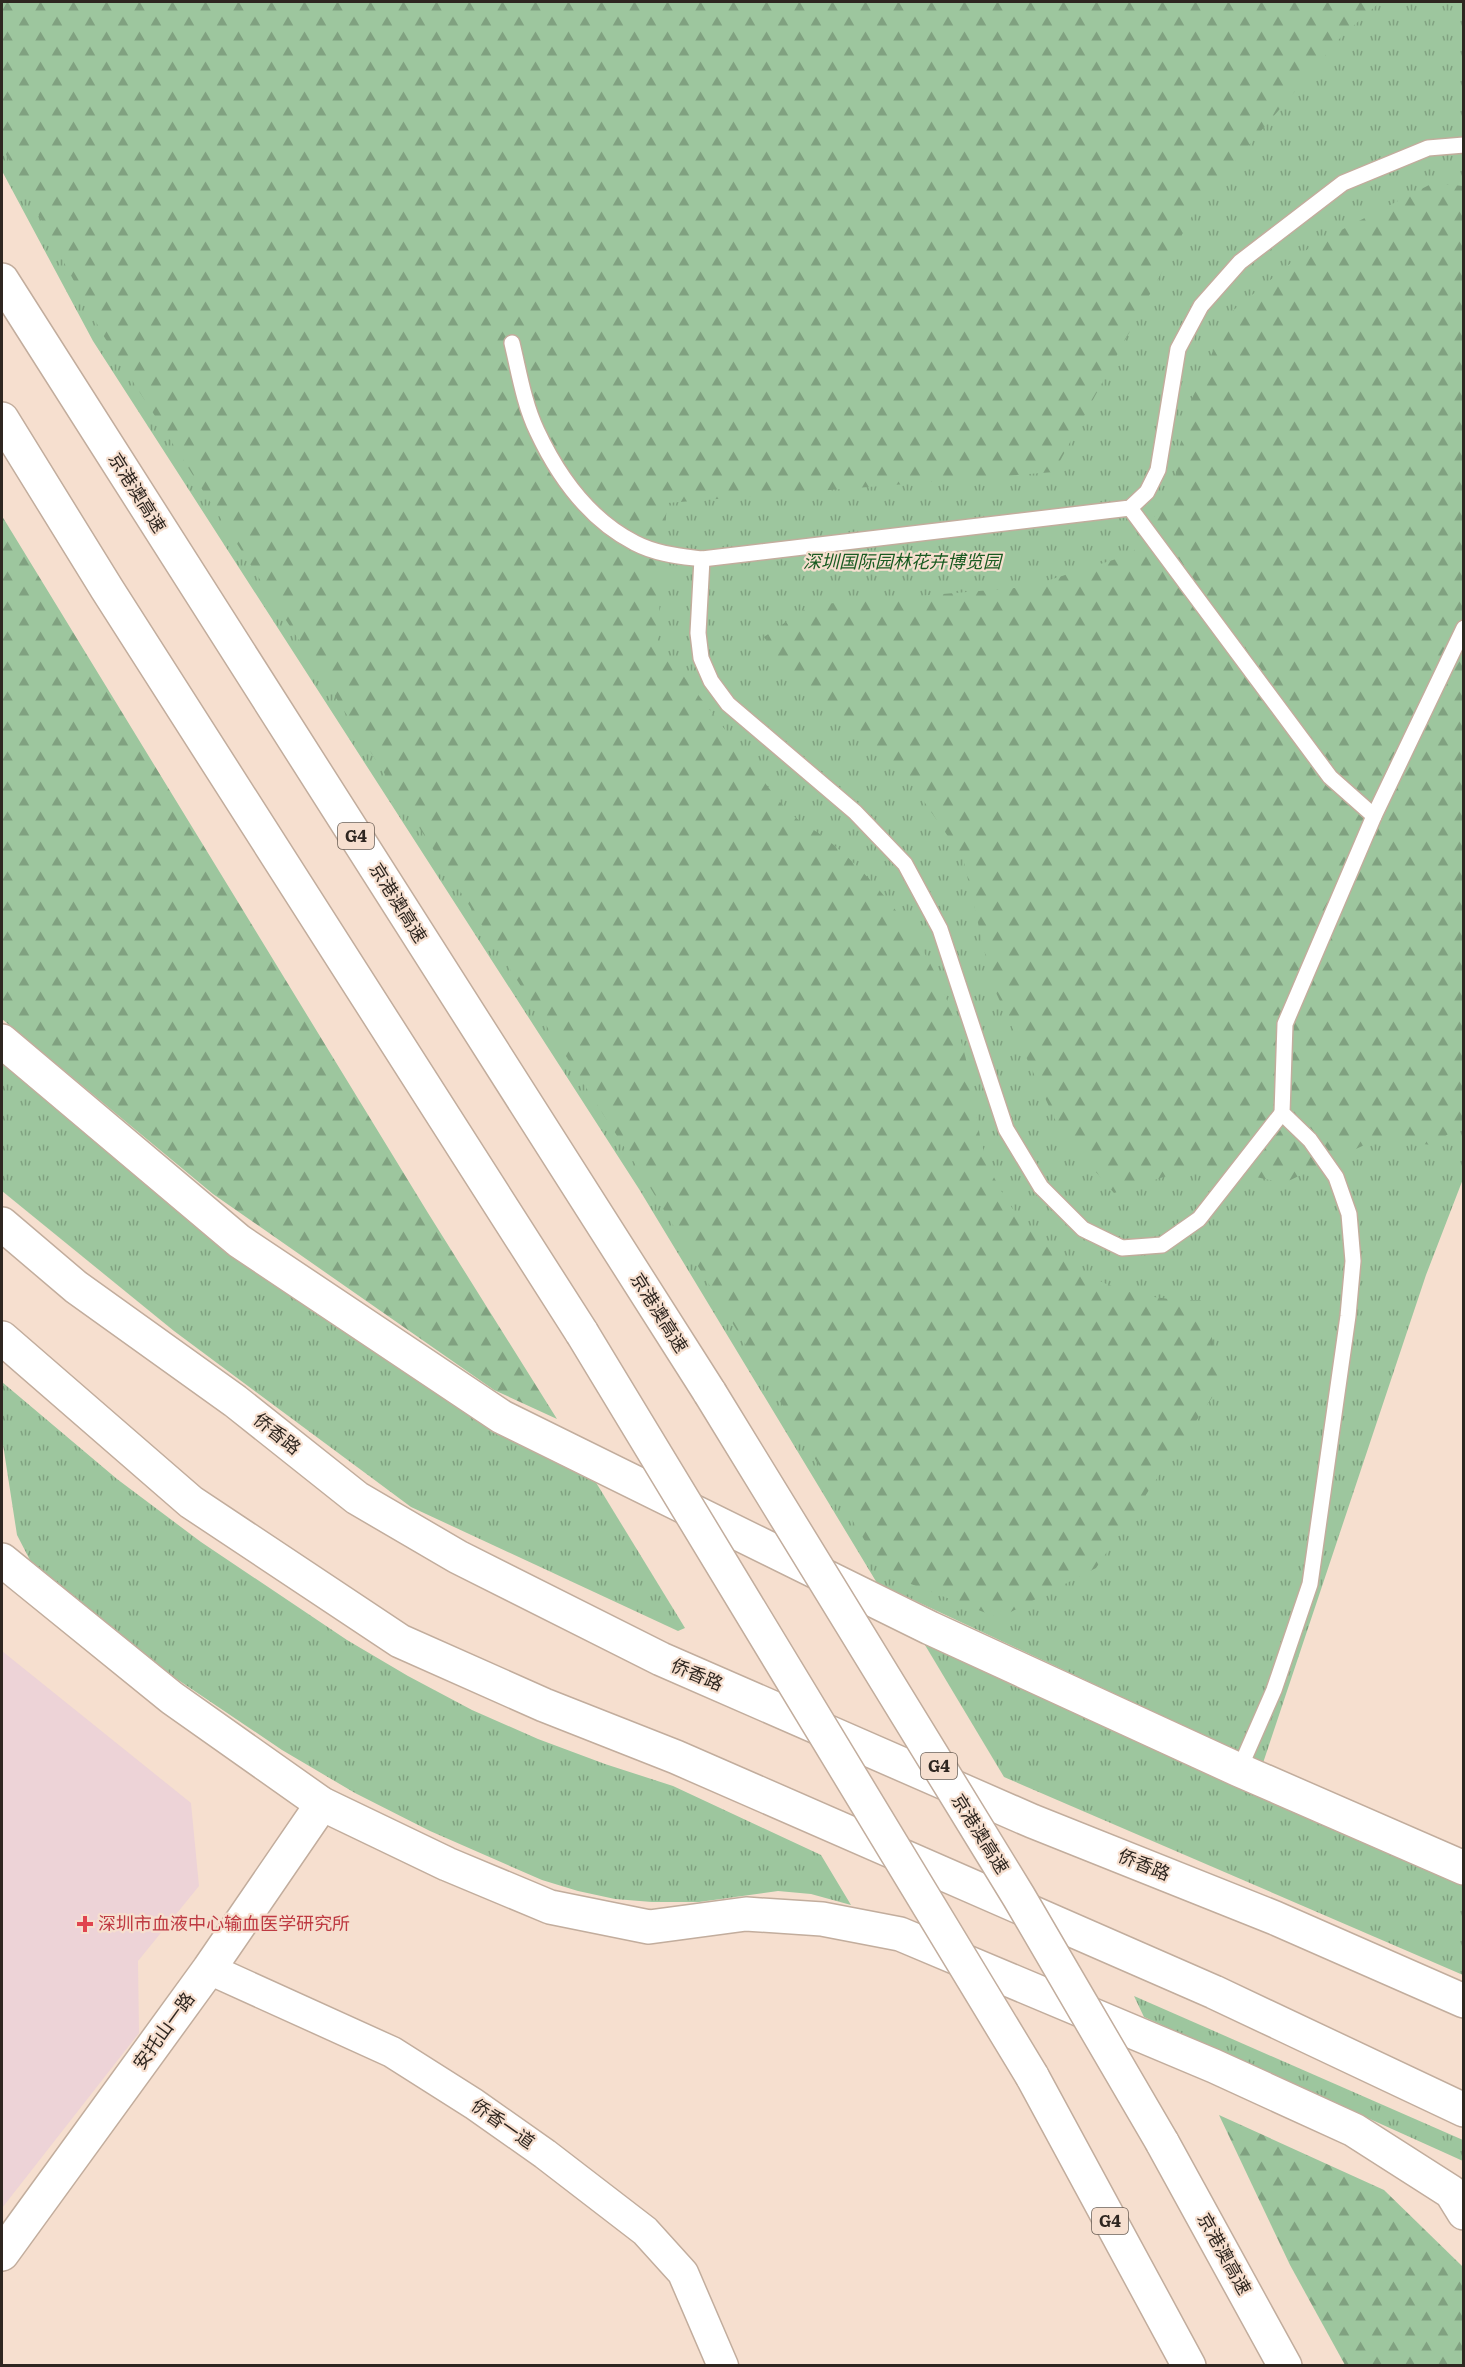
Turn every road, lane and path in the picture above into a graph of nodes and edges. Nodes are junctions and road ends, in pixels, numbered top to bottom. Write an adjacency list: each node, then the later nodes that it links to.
1 (1464, 145): 5 (lane)
2 (2, 280): 24 (main road, 京港澳高速 / G4, bridge)
3 (512, 343): 6 (lane)
4 (2, 419): 23 (main road, G4, bridge)
5 (1130, 508): 6 (lane); 8 (lane)
6 (702, 559): 10 (lane)
7 (1464, 628): 8 (lane)
8 (1374, 816): 10 (lane)
9 (2, 1041): 14 (main road)
10 (1282, 1113): 14 (lane)
11 (2, 1224): 18 (main road, 侨香路)
12 (2, 1338): 19 (main road)
13 (2, 1560): 15 (main road)
14 (1239, 1770): 16 (main road)
15 (322, 1804): 17 (main road, 安托山一路); 20 (main road)
16 (1464, 1868)
17 (208, 1969): 21 (main road, 安托山一路); 22 (street, 侨香一道)
18 (1464, 2001)
19 (1464, 2110)
20 (1464, 2212)
21 (2, 2254)
22 (723, 2366)
23 (1189, 2366)
24 (1285, 2366)

